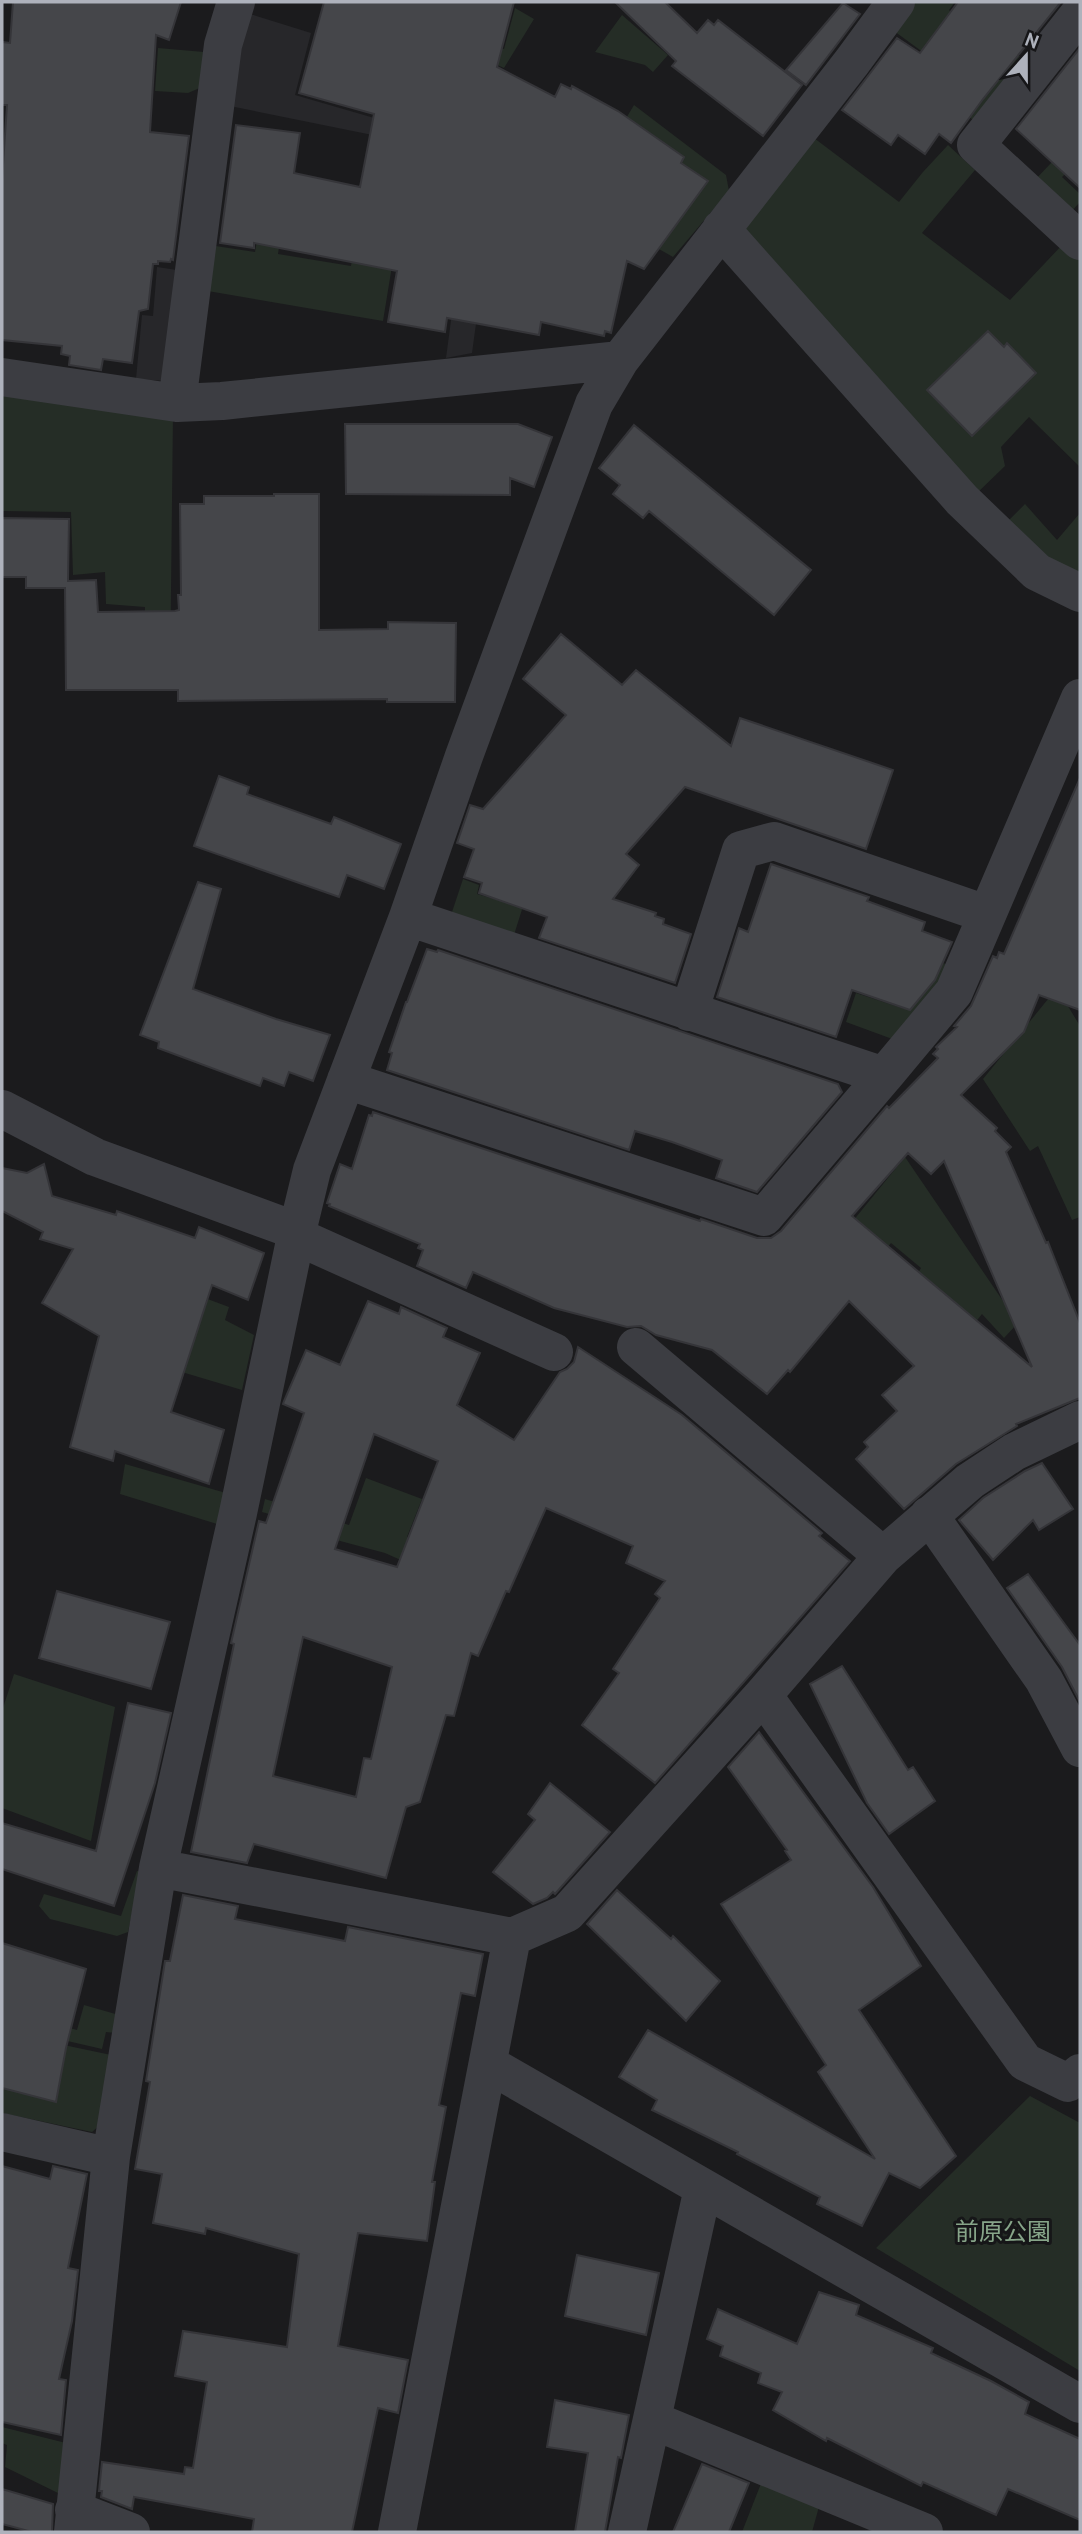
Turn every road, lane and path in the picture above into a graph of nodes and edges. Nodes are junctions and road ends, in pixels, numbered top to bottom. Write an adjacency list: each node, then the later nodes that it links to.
1 (236, 2): 8 (street)
2 (896, 2): 4 (street)
3 (1080, 13): 5 (street)
4 (721, 229): 6 (street); 9 (street)
5 (1080, 241)
6 (620, 360): 8 (street); 12 (street)
7 (2, 377): 8 (street)
8 (177, 403)
9 (1080, 593)
10 (1080, 698): 11 (street)
11 (986, 914): 13 (street); 14 (street)
12 (408, 917): 13 (street); 15 (street)
13 (689, 1012): 14 (street)
14 (884, 1076): 15 (street)
15 (346, 1080): 17 (street)
16 (2, 1109): 17 (street)
17 (296, 1234): 19 (street); 25 (street)
18 (636, 1347): 22 (street)
19 (554, 1352)
20 (1080, 1420): 21 (street)
21 (929, 1515): 22 (street); 24 (street)
22 (883, 1556): 23 (street)
23 (763, 1695): 26 (street); 28 (street)
24 (1080, 1748)
25 (158, 1868): 26 (street); 30 (street)
26 (512, 1937): 27 (street)
27 (488, 2064): 31 (street); 36 (street)
28 (1076, 2082)
29 (2, 2132): 30 (street)
30 (111, 2157): 34 (street)
31 (703, 2188): 32 (street); 33 (street)
32 (1080, 2404)
33 (652, 2420): 37 (street); 38 (street)
34 (73, 2521): 35 (street)
35 (131, 2532)
36 (397, 2532)
37 (627, 2532)
38 (924, 2532)

